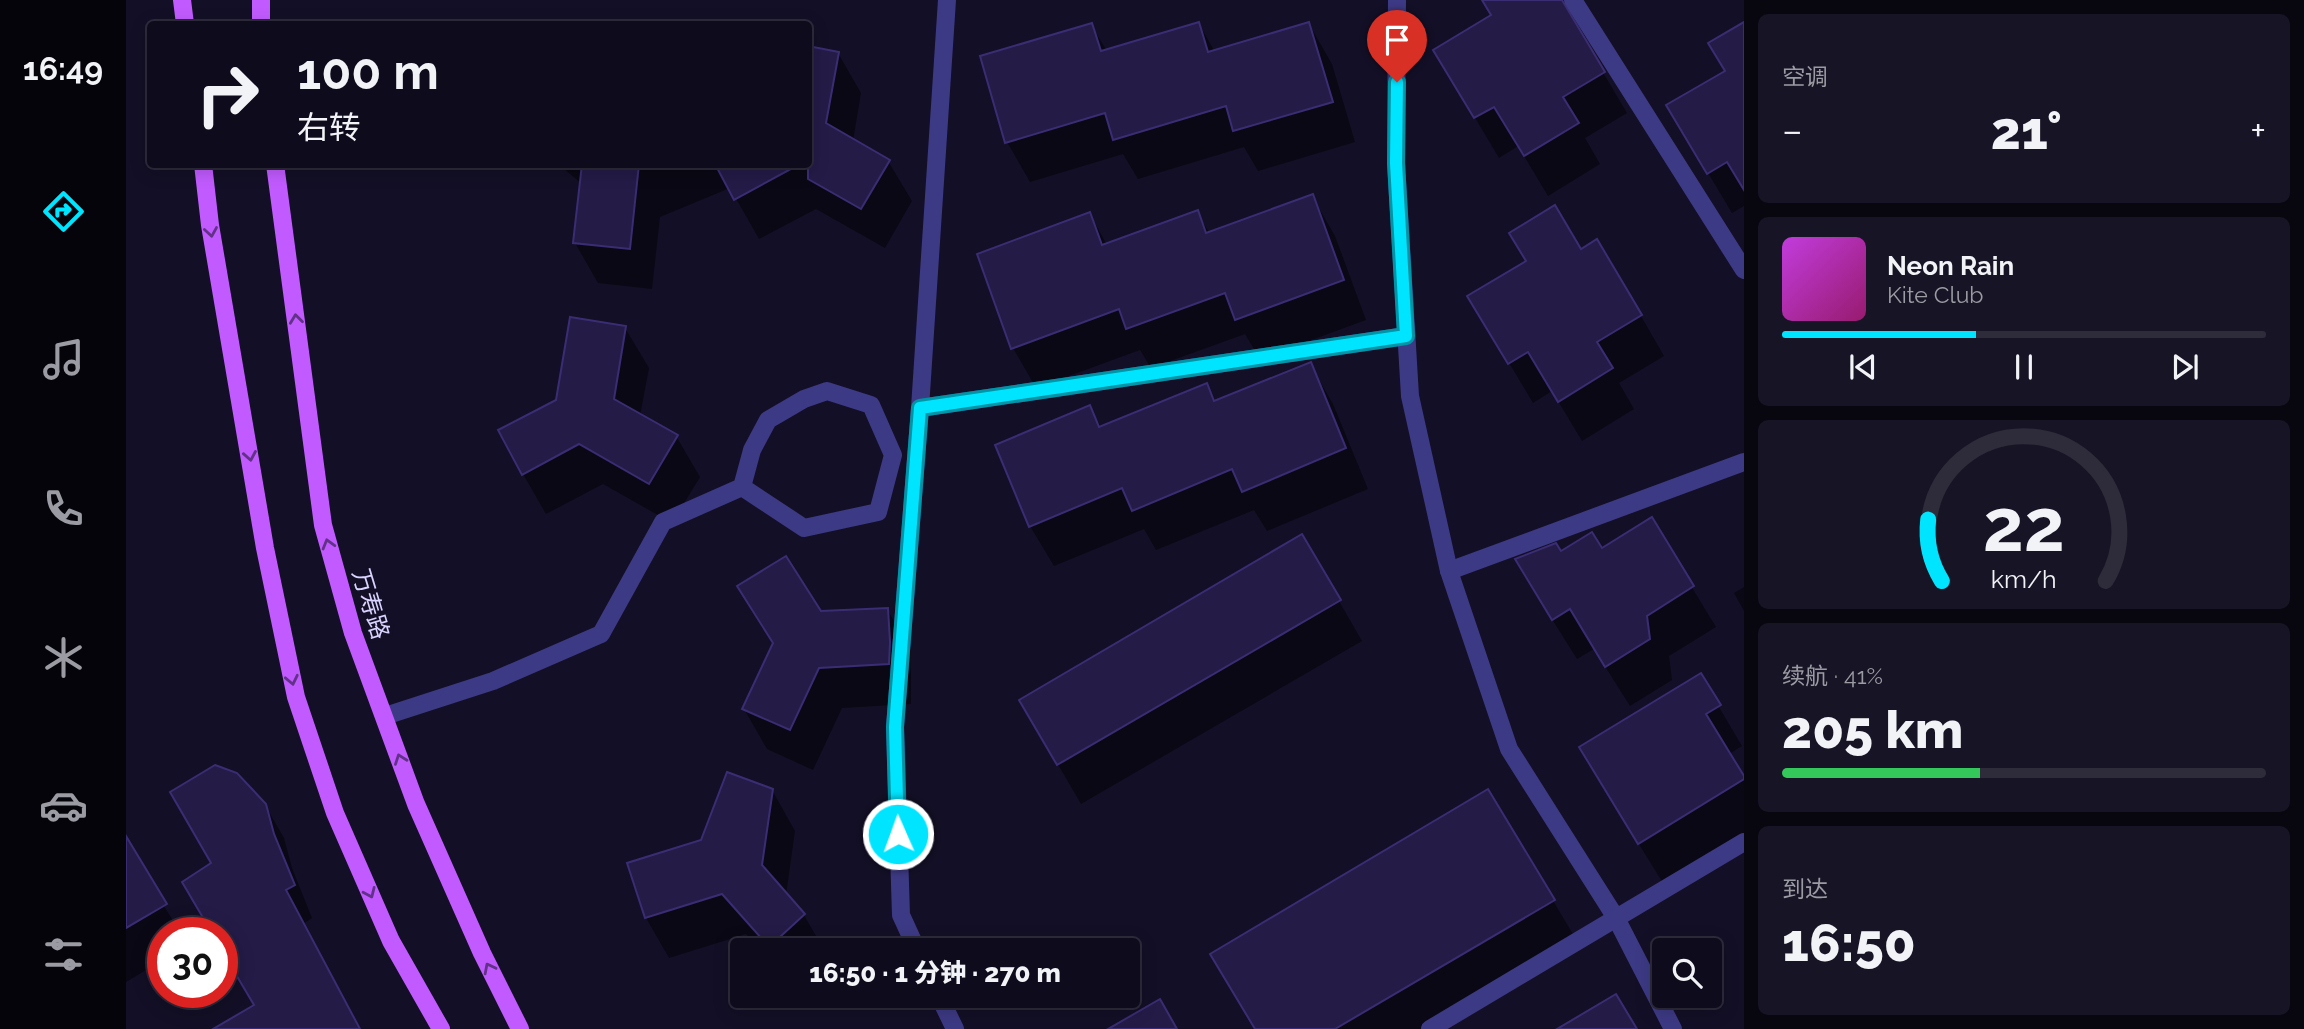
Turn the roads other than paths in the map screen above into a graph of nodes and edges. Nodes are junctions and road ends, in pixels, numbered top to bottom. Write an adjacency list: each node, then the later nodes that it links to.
1 (182, 0): 6 (main road)
2 (261, 0): 7 (main road)
3 (947, 0): 12 (street)
4 (1397, 0): 11 (street)
5 (1573, 0): 10 (street)
6 (185, 21)
7 (261, 21)
8 (203, 168): 21 (main road, one-way to 21)
9 (276, 168): 16 (main road, 万寿路, one-way to 9)
10 (1744, 270)
11 (1406, 336): 12 (street); 15 (street)
12 (920, 408): 19 (street)
13 (1744, 462): 15 (street)
14 (743, 487): 14 (street); 16 (street)
15 (1449, 571): 18 (street)
16 (385, 716): 22 (main road, 万寿路, one-way to 16)
17 (1744, 842): 18 (street)
18 (1616, 918): 24 (street); 25 (street)
19 (912, 938)
20 (944, 1008): 23 (street)
21 (441, 1029)
22 (520, 1029)
23 (954, 1029)
24 (1430, 1029)
25 (1673, 1029)

